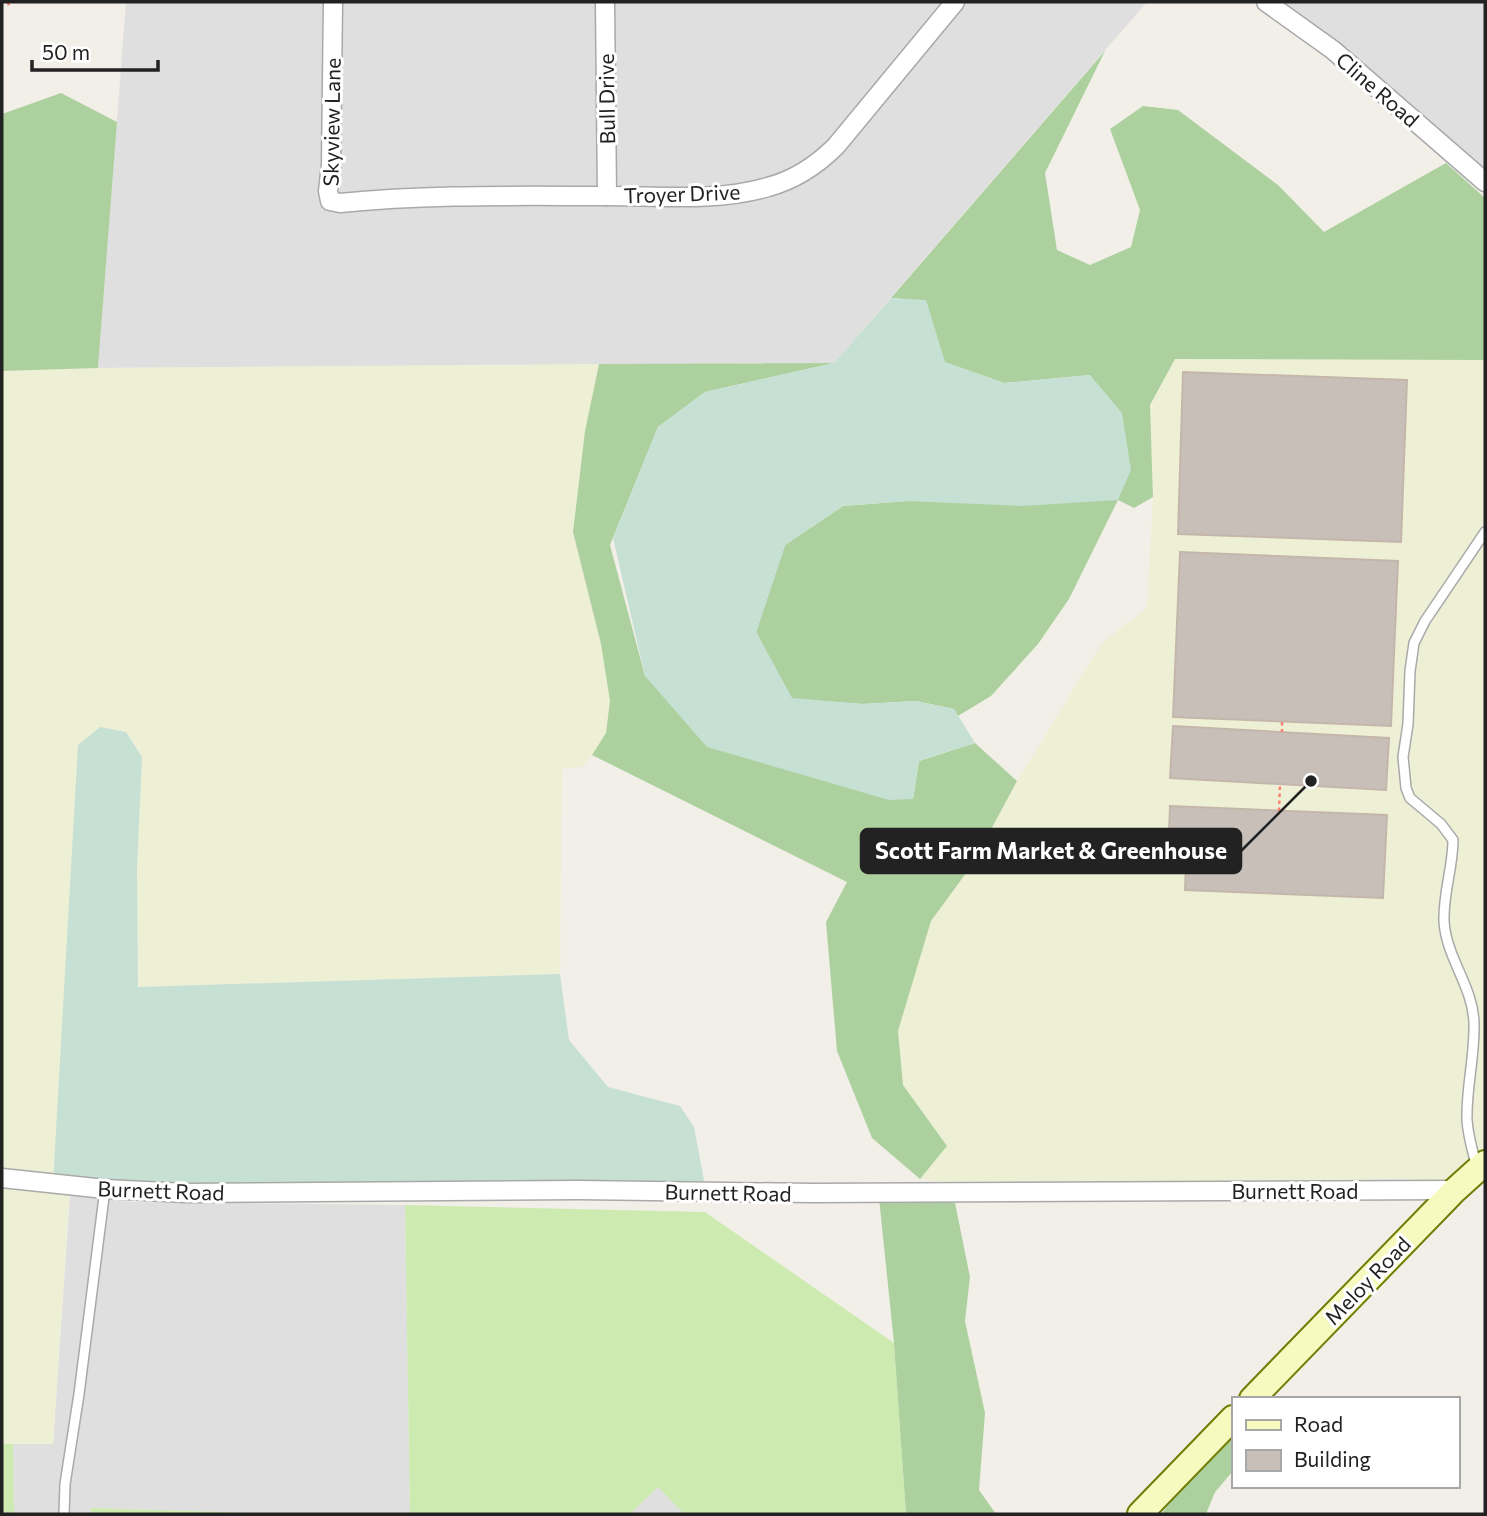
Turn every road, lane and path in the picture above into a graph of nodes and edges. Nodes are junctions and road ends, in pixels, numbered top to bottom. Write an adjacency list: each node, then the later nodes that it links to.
1 (333, 2): 7 (street, Skyview Lane)
2 (605, 2): 6 (street, Bull Drive)
3 (955, 2): 6 (street, Troyer Drive)
4 (1266, 2): 5 (street, Cline Road)
5 (1485, 182)
6 (607, 196): 7 (street, Troyer Drive)
7 (412, 198)
8 (1485, 532): 13 (lane)
9 (1282, 722): 10 (path)
10 (1282, 732)
11 (1280, 784): 12 (path)
12 (1279, 811)
13 (1481, 1166): 16 (street, Meloy Road)
14 (2, 1178): 15 (street, Burnett Road)
15 (104, 1189): 16 (street, Burnett Road); 19 (lane)
16 (1455, 1190): 17 (street, Meloy Road)
17 (1254, 1397)
18 (1232, 1419): 20 (street)
19 (64, 1514)
20 (1140, 1514)

